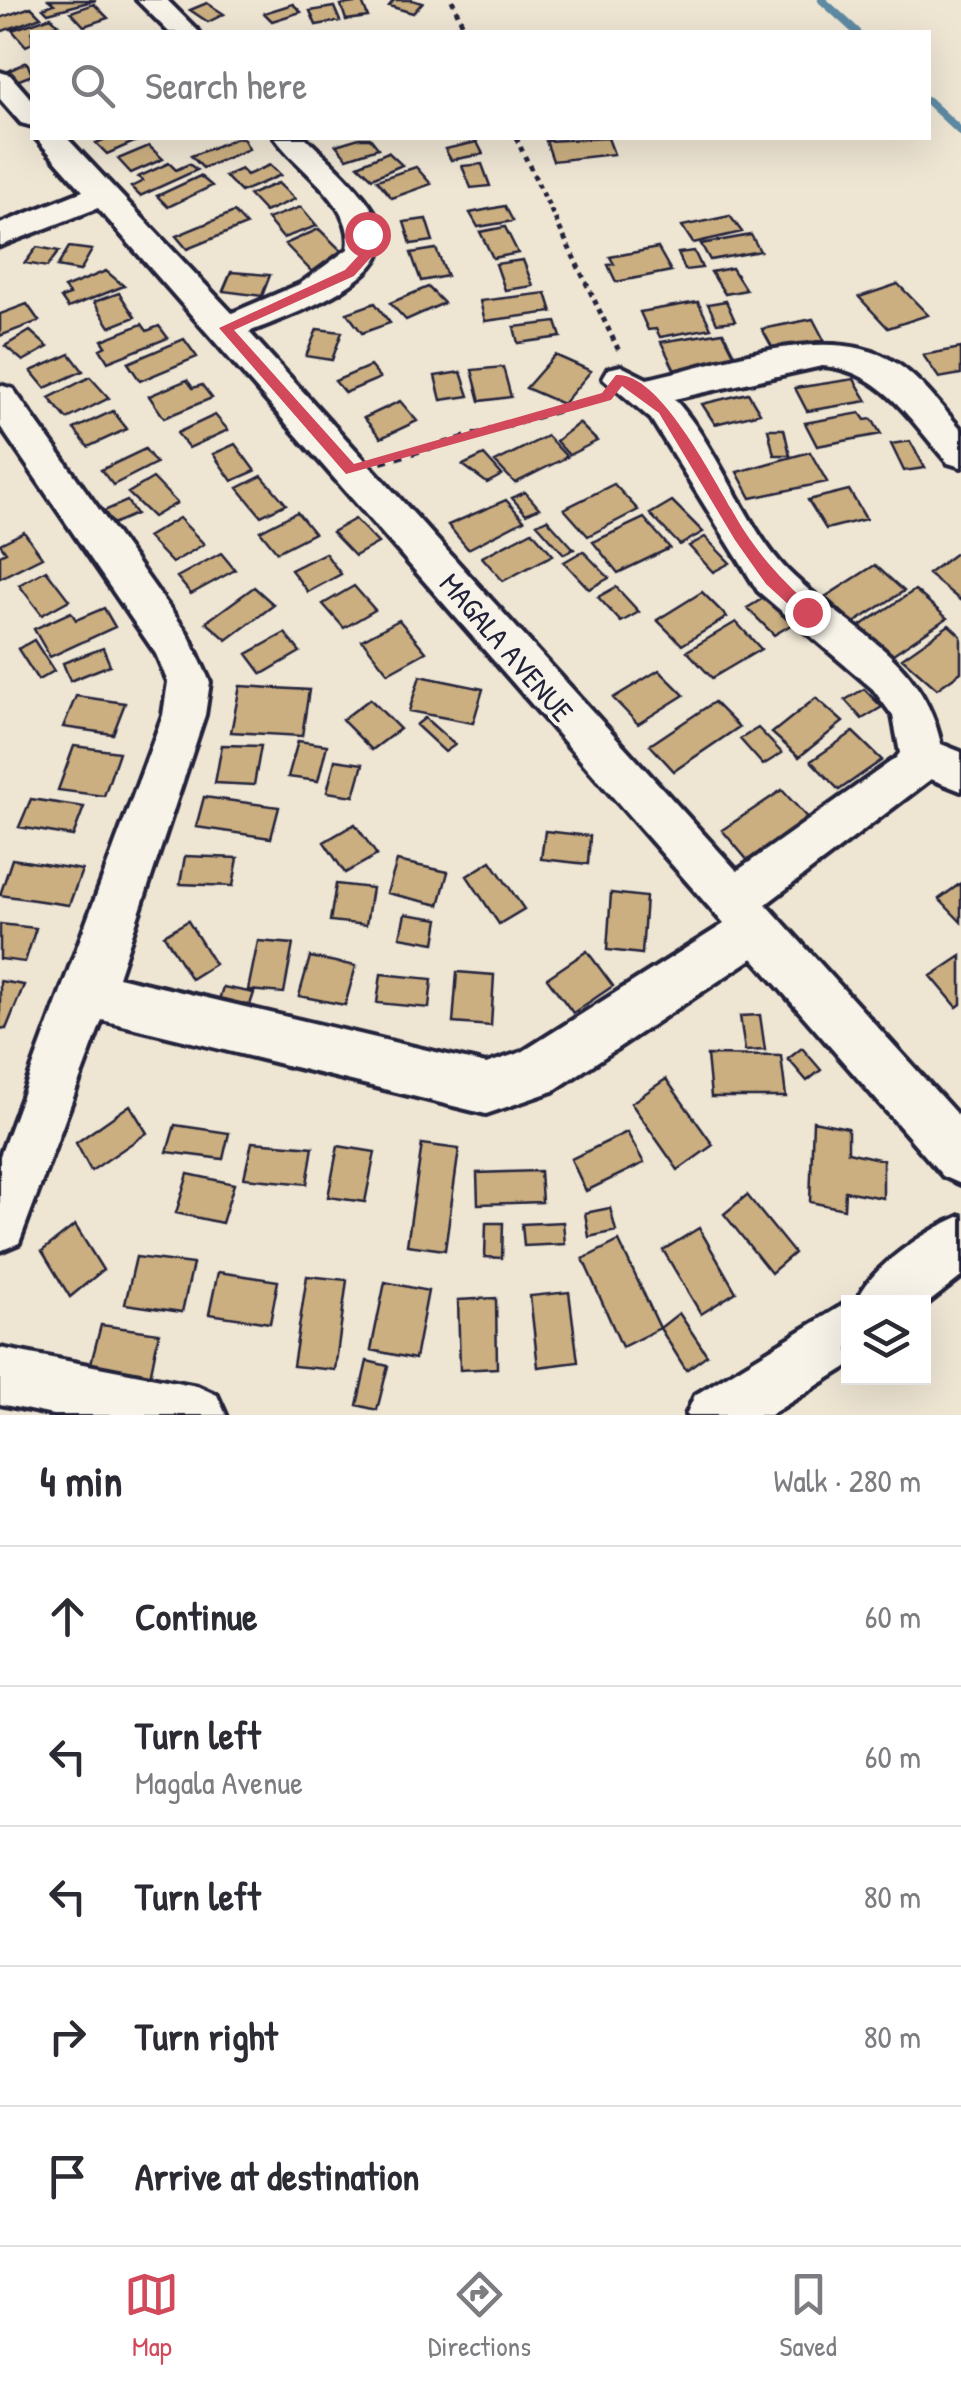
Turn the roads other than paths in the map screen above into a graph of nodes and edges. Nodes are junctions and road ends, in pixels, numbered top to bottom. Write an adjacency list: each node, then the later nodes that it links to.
1 (151, 0): 2 (street)
2 (183, 30)
3 (0, 81): 4 (street)
4 (30, 115)
5 (52, 140): 7 (street, MAGALA AVENUE)
6 (292, 140): 9 (street)
7 (102, 194): 8 (street); 9 (street, MAGALA AVENUE)
8 (0, 236)
9 (226, 328): 13 (street, MAGALA AVENUE)
10 (0, 398): 14 (street)
11 (961, 453): 12 (street)
12 (942, 764): 13 (street)
13 (745, 915): 14 (street); 15 (street, MAGALA AVENUE)
14 (88, 993): 16 (street)
15 (961, 1158)
16 (0, 1224)
17 (961, 1242): 18 (street)
18 (893, 1295)
19 (841, 1336): 23 (street)
20 (0, 1376): 21 (street)
21 (127, 1409): 22 (street)
22 (197, 1415)
23 (714, 1415)

